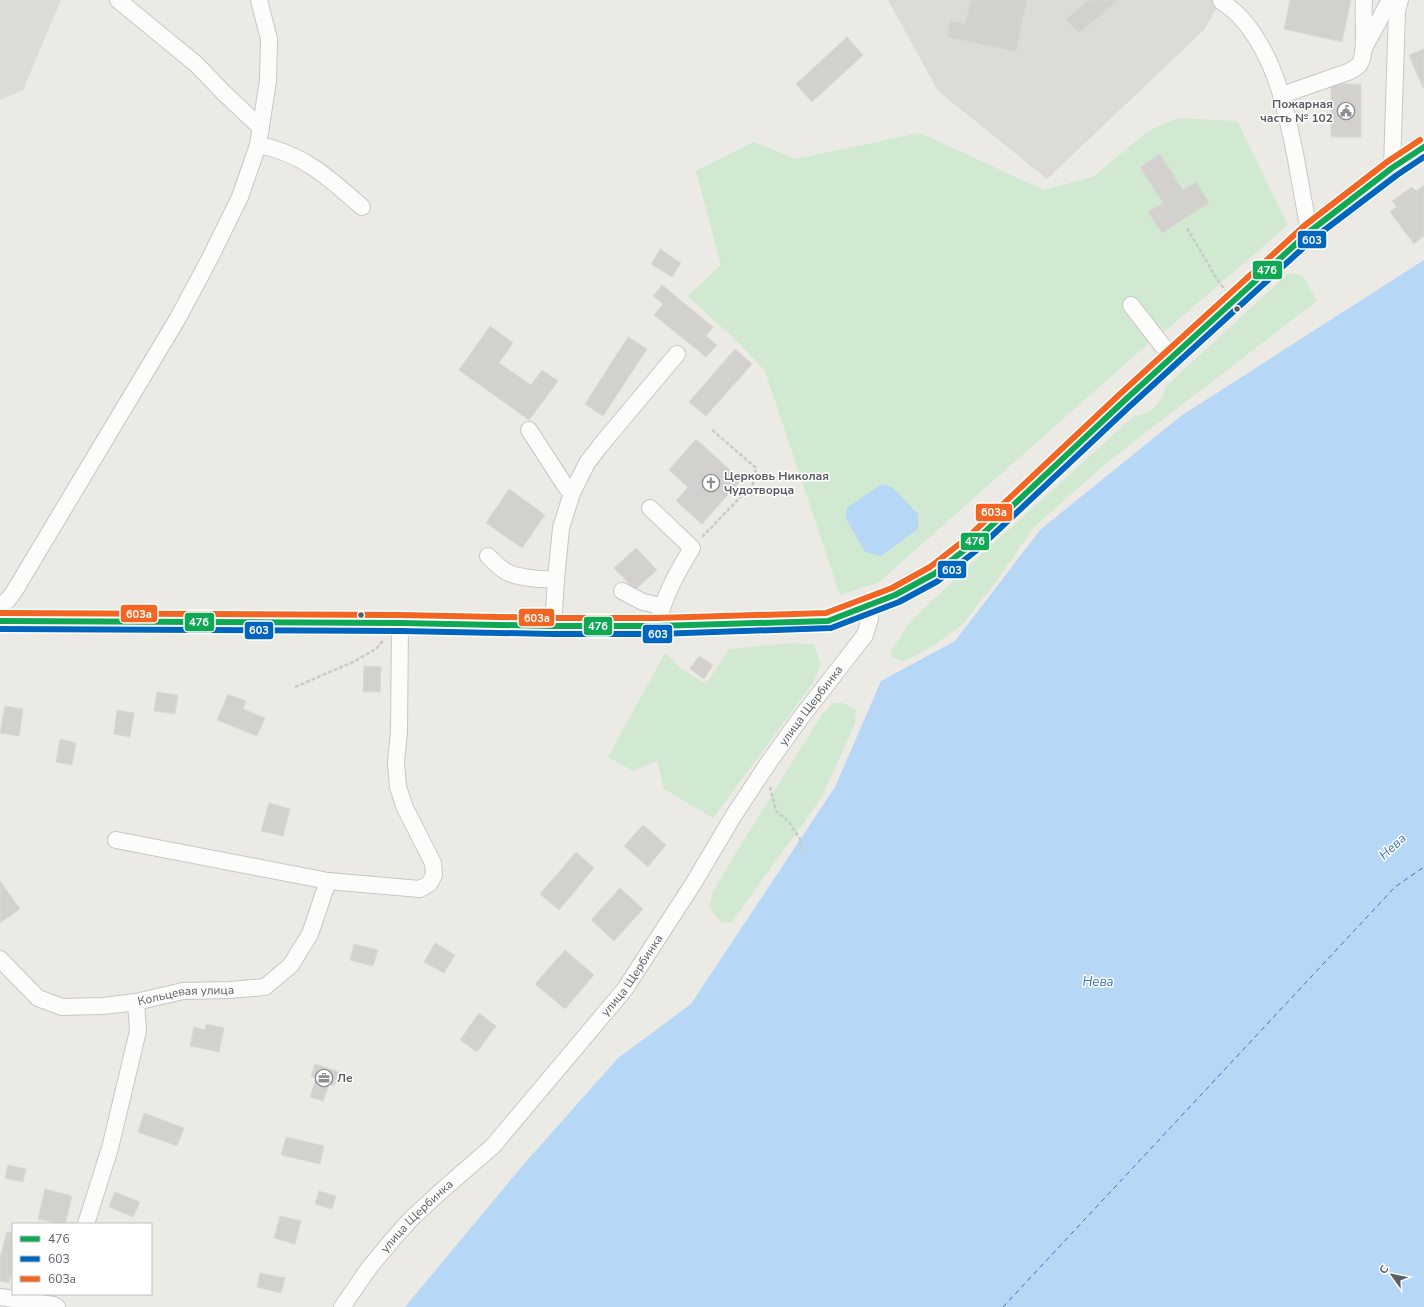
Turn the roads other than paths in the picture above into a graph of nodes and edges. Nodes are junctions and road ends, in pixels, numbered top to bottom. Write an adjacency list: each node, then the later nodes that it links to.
1 (259, 0): 10 (street)
2 (1364, 0): 8 (street)
3 (1390, 0): 8 (street)
4 (1400, 0): 7 (street)
5 (118, 1): 10 (street)
6 (1221, 1): 9 (street)
7 (1397, 35): 8 (street); 13 (street)
8 (1367, 41): 9 (street)
9 (1282, 95): 15 (street)
10 (261, 128): 11 (street)
11 (258, 145): 14 (street); 25 (street)
12 (1424, 147): 13 (street)
13 (1392, 168): 15 (street)
14 (362, 207)
15 (1309, 232): 18 (street)
16 (1131, 305): 18 (street)
17 (677, 354): 20 (street)
18 (1172, 358): 27 (street)
19 (529, 430): 20 (street)
20 (572, 494): 23 (street)
21 (650, 508): 26 (street)
22 (488, 556): 23 (street)
23 (556, 579): 30 (street)
24 (622, 591): 26 (street)
25 (0, 606)
26 (662, 606): 31 (street)
27 (865, 607): 31 (street); 39 (street, улица Щербинка)
28 (0, 621): 29 (street)
29 (398, 622): 30 (street); 33 (street)
30 (554, 626): 31 (street)
31 (657, 626)
32 (116, 840): 33 (street)
33 (328, 882): 35 (street, Кольцевая улица)
34 (0, 959): 35 (street, Кольцевая улица)
35 (136, 1002): 36 (street)
36 (86, 1223)
37 (0, 1297): 38 (street)
38 (56, 1302)
39 (342, 1307)

